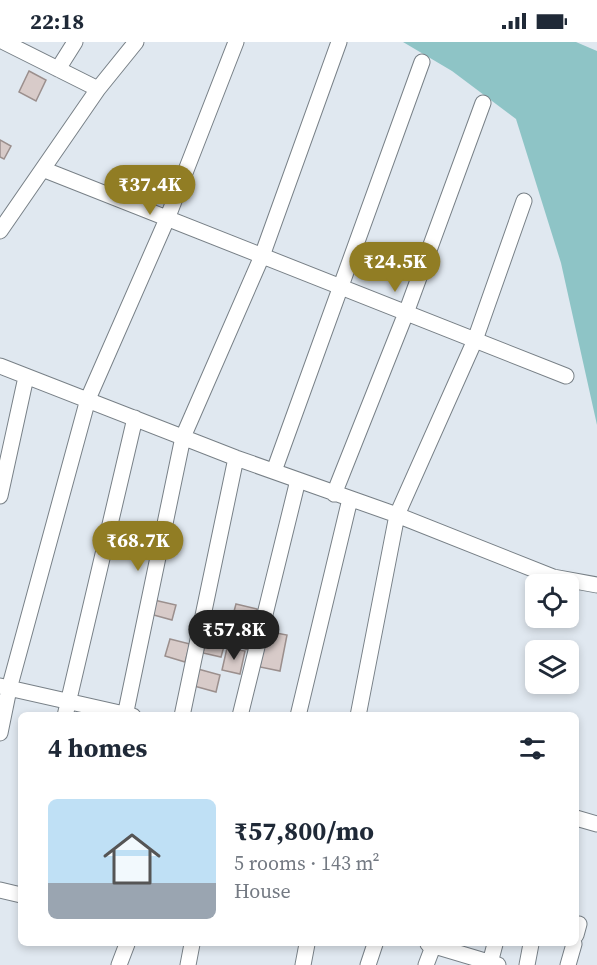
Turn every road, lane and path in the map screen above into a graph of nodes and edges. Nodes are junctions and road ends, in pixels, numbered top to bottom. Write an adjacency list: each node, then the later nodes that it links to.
1 (4, 42): 7 (street)
2 (75, 42): 7 (street)
3 (136, 42): 8 (street)
4 (236, 42): 12 (street)
5 (339, 42): 14 (street)
6 (422, 62): 15 (street)
7 (58, 69): 8 (street)
8 (98, 89): 10 (street)
9 (483, 103): 16 (street)
10 (45, 170): 12 (street); 13 (street)
11 (524, 201): 17 (street)
12 (167, 219): 14 (street); 21 (street)
13 (0, 231)
14 (262, 256): 15 (street); 23 (street)
15 (339, 287): 16 (street); 25 (street)
16 (406, 313): 17 (street); 27 (street)
17 (475, 340): 19 (street); 30 (street)
18 (0, 366): 20 (street)
19 (566, 376)
20 (26, 377): 21 (street); 28 (street)
21 (88, 399): 22 (street); 32 (street)
22 (135, 418): 23 (street); 33 (street)
23 (183, 437): 24 (street); 35 (street)
24 (236, 458): 25 (street); 36 (street)
25 (274, 471): 26 (street)
26 (298, 480): 27 (street); 37 (street)
27 (334, 494): 29 (street)
28 (0, 496)
29 (350, 499): 30 (street); 38 (street)
30 (397, 515): 31 (street); 39 (street)
31 (597, 585)
32 (5, 688): 33 (street); 40 (street)
33 (66, 708): 34 (street)
34 (101, 712)
35 (129, 712)
36 (183, 712)
37 (241, 712)
38 (299, 712)
39 (359, 712)
40 (0, 733)
41 (579, 819): 42 (street)
42 (597, 824)
43 (0, 890): 44 (street)
44 (18, 894)
45 (127, 946): 55 (street)
46 (192, 946): 56 (street)
47 (307, 946): 57 (street)
48 (374, 946): 58 (street)
49 (431, 946): 59 (street)
50 (438, 946): 54 (street)
51 (495, 946): 54 (street)
52 (531, 946): 60 (street)
53 (573, 946): 61 (street)
54 (494, 964)
55 (119, 965)
56 (188, 965)
57 (303, 965)
58 (368, 965)
59 (426, 965)
60 (527, 965)
61 (568, 965)

